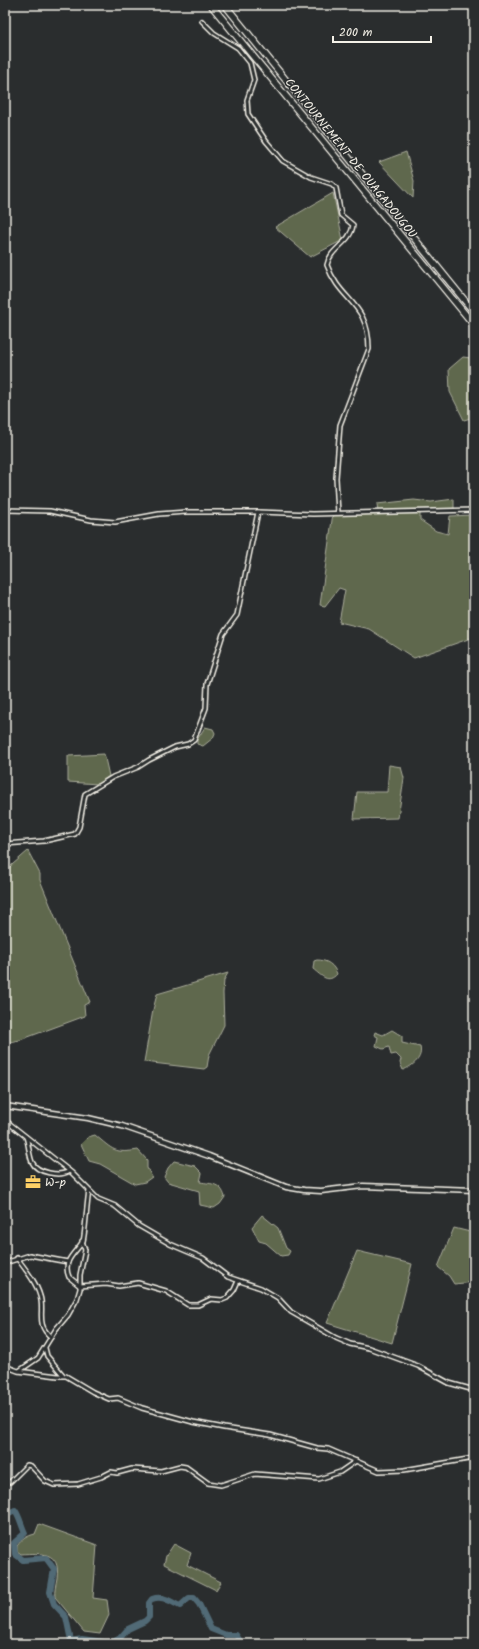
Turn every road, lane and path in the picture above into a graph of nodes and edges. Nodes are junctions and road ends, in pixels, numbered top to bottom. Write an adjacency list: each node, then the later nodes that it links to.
1 (211, 5): 5 (highway, CONTOURNEMENT DE OUAGADOUGOU)
2 (225, 5): 4 (highway, CONTOURNEMENT DE OUAGADOUGOU)
3 (202, 21): 9 (street)
4 (474, 312)
5 (474, 325)
6 (5, 510): 8 (street)
7 (474, 510): 9 (street)
8 (258, 512): 9 (street); 10 (street)
9 (338, 513)
10 (5, 844)
11 (5, 1106): 15 (street)
12 (5, 1120): 13 (street)
13 (25, 1136): 14 (street); 14 (street)
14 (69, 1171): 16 (street)
15 (474, 1190)
16 (89, 1191): 17 (street); 21 (street)
17 (82, 1241): 19 (street); 22 (street)
18 (18, 1258): 19 (street); 20 (street); 23 (street)
19 (68, 1262): 22 (street)
20 (5, 1264)
21 (238, 1281): 22 (street); 28 (street)
22 (80, 1286): 23 (street)
23 (51, 1337): 24 (street)
24 (45, 1348): 26 (street); 27 (street)
25 (5, 1366): 26 (street)
26 (18, 1372): 27 (street)
27 (63, 1375): 30 (street)
28 (474, 1390)
29 (474, 1458): 30 (street)
30 (356, 1461): 31 (street)
31 (5, 1482)

